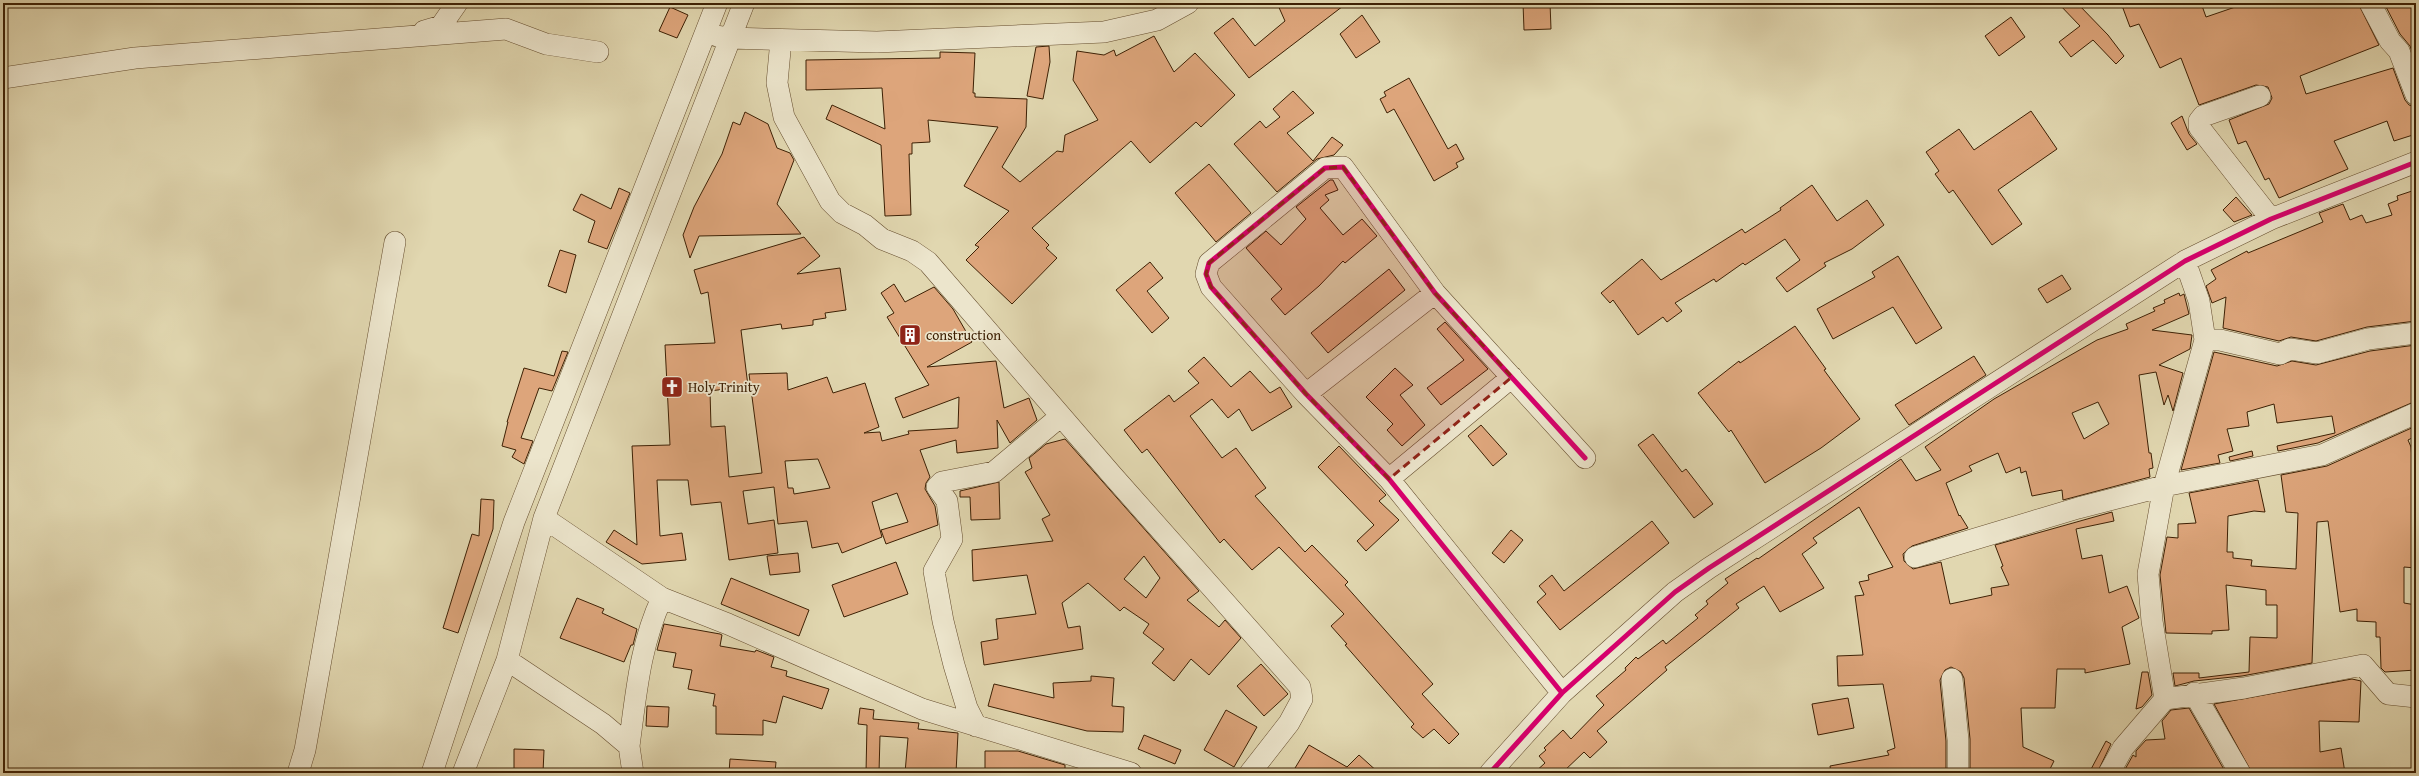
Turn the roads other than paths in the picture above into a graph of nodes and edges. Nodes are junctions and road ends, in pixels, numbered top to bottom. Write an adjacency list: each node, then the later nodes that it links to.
1 (457, 3): 7 (street)
2 (717, 3): 6 (street)
3 (744, 3): 8 (street)
4 (1188, 3): 9 (street)
5 (2370, 3): 12 (street)
6 (705, 33): 8 (street); 40 (street)
7 (410, 36): 10 (street); 11 (street)
8 (729, 38): 9 (street); 28 (street)
9 (781, 40): 24 (street)
10 (598, 52)
11 (3, 78)
12 (2416, 95)
13 (2260, 96): 15 (street)
14 (2416, 162): 15 (street)
15 (2271, 219): 17 (street)
16 (395, 242): 39 (street)
17 (2185, 261): 20 (street); 33 (street)
18 (1436, 292): 21 (street); 22 (street); 22 (street)
19 (2416, 332): 20 (street)
20 (2205, 340): 27 (street)
21 (1512, 377): 25 (street); 26 (street)
22 (1306, 394): 26 (street)
23 (2416, 413): 27 (street)
24 (1061, 416): 37 (street); 44 (street)
25 (1585, 458)
26 (1389, 479): 33 (street)
27 (2164, 486): 29 (street); 36 (street)
28 (544, 518): 30 (street); 31 (street)
29 (1915, 557)
30 (662, 598): 37 (street); 38 (street)
31 (507, 660): 38 (street); 41 (street)
32 (1952, 679): 46 (street)
33 (1562, 693): 45 (street)
34 (2194, 693): 35 (street); 36 (street); 48 (street)
35 (2416, 697)
36 (2165, 698): 47 (street)
37 (976, 726): 43 (street)
38 (629, 746): 42 (street)
39 (298, 773)
40 (432, 773)
41 (463, 773)
42 (633, 773)
43 (1131, 773)
44 (1250, 773)
45 (1490, 773)
46 (1958, 773)
47 (2109, 773)
48 (2240, 773)

